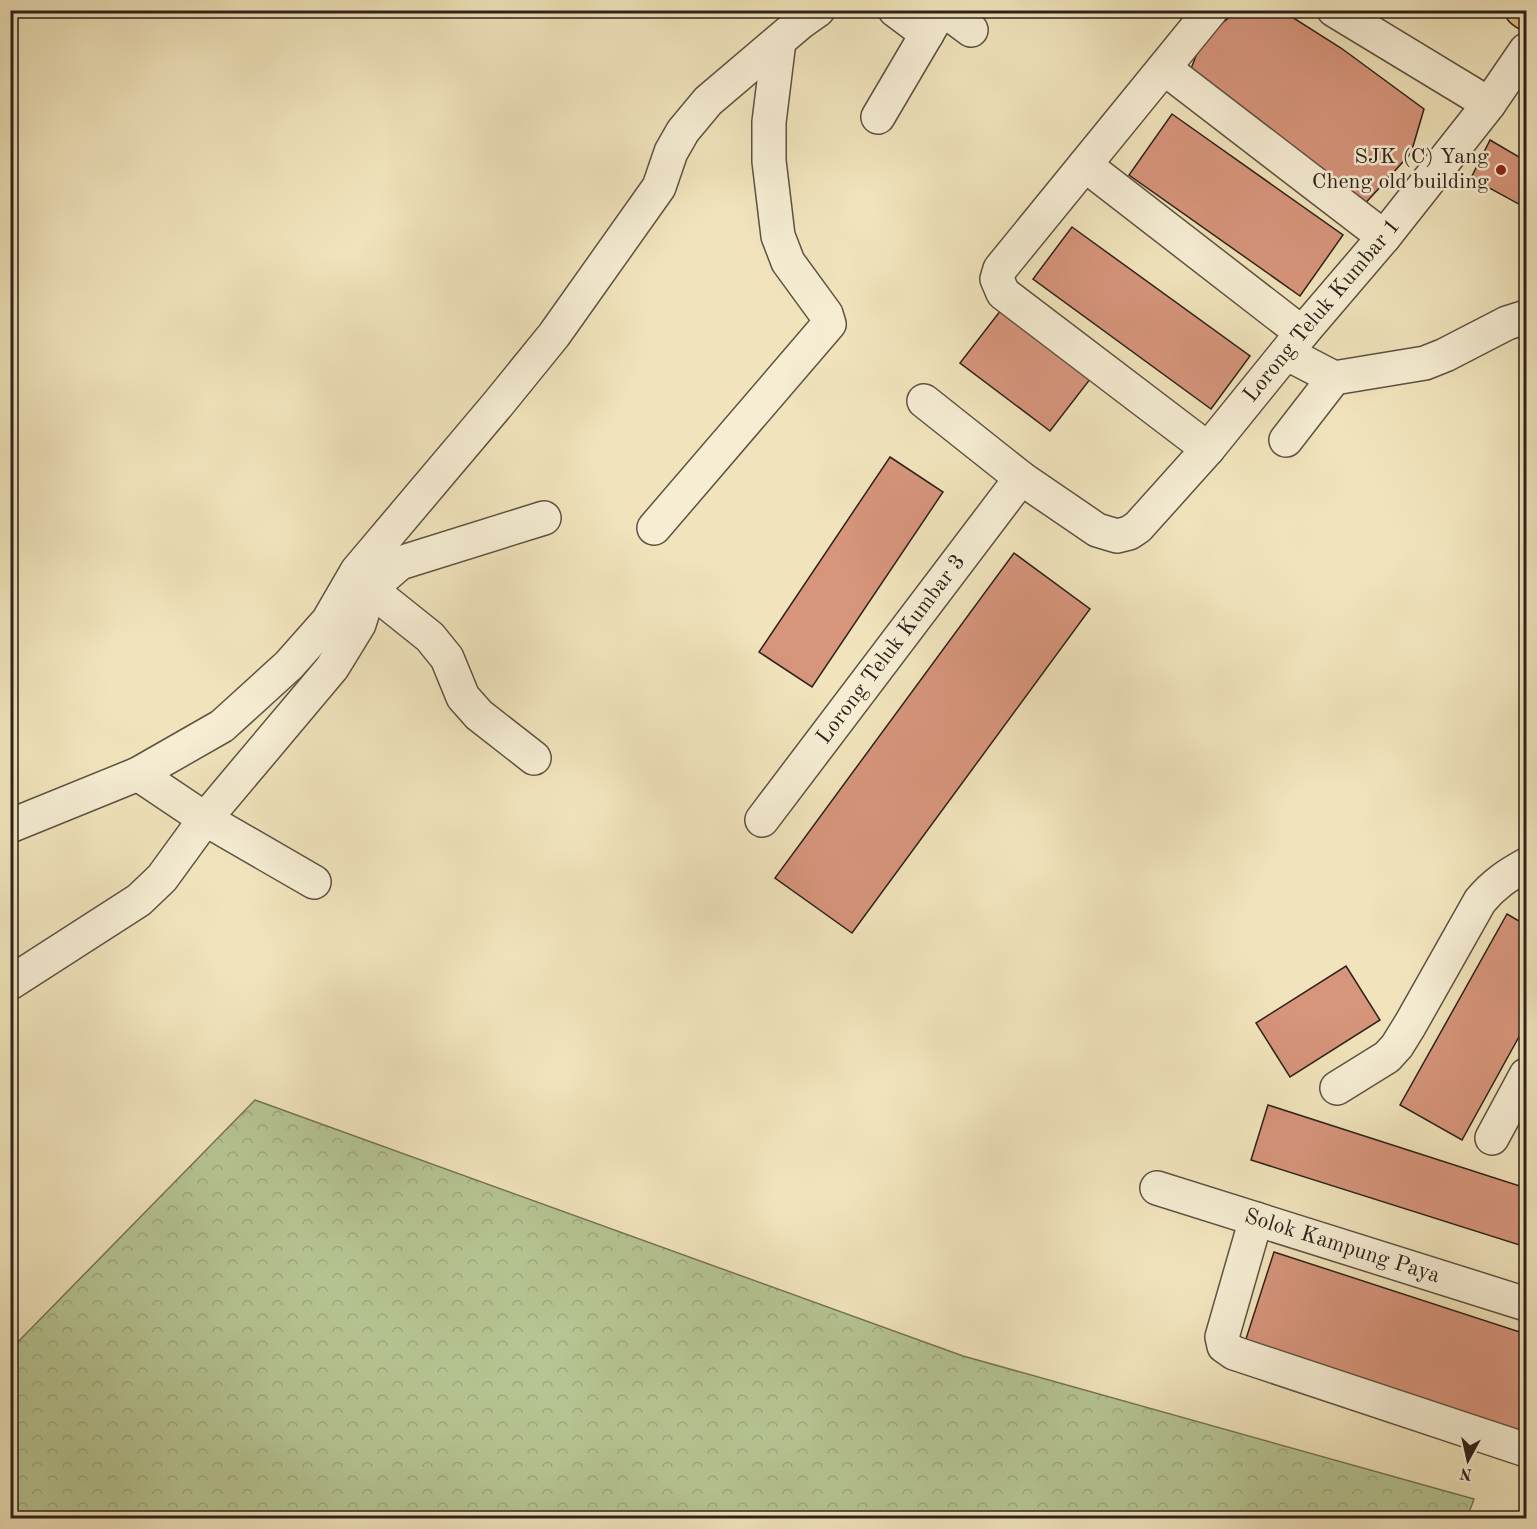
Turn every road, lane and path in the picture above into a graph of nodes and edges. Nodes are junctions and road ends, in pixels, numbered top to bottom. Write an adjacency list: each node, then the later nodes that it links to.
1 (818, 10): 9 (street)
2 (895, 10): 7 (street)
3 (1211, 10): 11 (street)
4 (1334, 10): 12 (street)
5 (1522, 10): 6 (main road)
6 (1527, 13)
7 (937, 18): 8 (street); 13 (street)
8 (971, 30)
9 (779, 41): 24 (street); 25 (street)
10 (1527, 50): 12 (street, Lorong Teluk Kumbar 1)
11 (1164, 68): 14 (street); 15 (street)
12 (1489, 104): 15 (street, Lorong Teluk Kumbar 1)
13 (878, 117)
14 (1085, 165): 17 (street); 21 (street)
15 (1384, 237): 17 (street, Lorong Teluk Kumbar 1)
16 (1527, 317): 18 (street)
17 (1294, 343): 18 (street); 21 (street, Lorong Teluk Kumbar 1)
18 (1334, 378): 20 (street)
19 (924, 401): 22 (street)
20 (1286, 440)
21 (1208, 449): 22 (street, Lorong Teluk Kumbar 1)
22 (1021, 478): 29 (street, Lorong Teluk Kumbar 3)
23 (544, 518): 25 (street)
24 (654, 528)
25 (363, 580): 26 (street); 27 (street); 28 (street)
26 (534, 758)
27 (138, 774): 28 (street); 30 (street)
28 (205, 819): 32 (street); 33 (street)
29 (762, 820)
30 (10, 826)
31 (1527, 865): 35 (street)
32 (314, 882)
33 (10, 983)
34 (1527, 1075): 36 (street)
35 (1337, 1088)
36 (1492, 1138)
37 (1157, 1188): 38 (street, Solok Kampung Paya)
38 (1256, 1219): 39 (street, Solok Kampung Paya); 40 (street)
39 (1527, 1304)
40 (1527, 1450)

